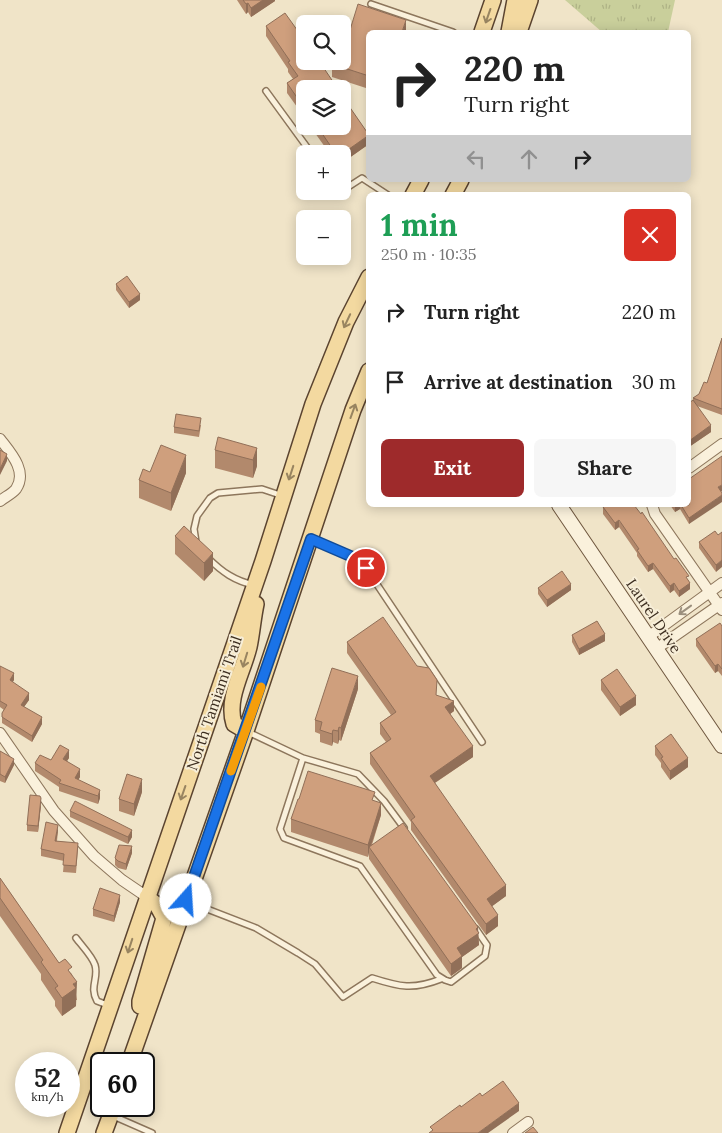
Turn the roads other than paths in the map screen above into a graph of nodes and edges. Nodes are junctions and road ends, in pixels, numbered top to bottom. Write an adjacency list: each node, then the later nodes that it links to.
1 (494, 0): 6 (main road, one-way to 6)
2 (515, 0): 7 (main road)
3 (530, 0): 8 (main road)
4 (371, 4): 5 (lane)
5 (448, 30)
6 (483, 30)
7 (509, 30)
8 (519, 30)
9 (266, 91): 10 (lane)
10 (305, 145)
11 (366, 181): 13 (lane)
12 (368, 182): 14 (lane)
13 (351, 185)
14 (383, 192)
15 (366, 283): 20 (main road, one-way to 20)
16 (366, 378): 24 (main road, one-way to 16)
17 (0, 438): 21 (street)
18 (722, 444): 19 (street)
19 (691, 467)
20 (284, 496): 25 (lane); 28 (main road)
21 (0, 501)
22 (560, 507): 31 (street, Laurel Drive)
23 (653, 507): 29 (street)
24 (311, 539): 33 (main road); 35 (lane)
25 (198, 546)
26 (204, 553): 28 (lane)
27 (722, 583): 29 (street)
28 (257, 586): 33 (main road, one-way to 33); 39 (main road, North Tamiami Trail, one-way to 39)
29 (710, 591): 30 (street); 31 (street, one-way to 31)
30 (721, 606): 32 (street)
31 (648, 637): 32 (street, Laurel Drive)
32 (656, 649): 36 (street, Laurel Drive)
33 (246, 731): 37 (lane); 40 (main road)
34 (0, 733): 39 (street)
35 (482, 742)
36 (722, 746)
37 (303, 758): 38 (lane); 43 (lane)
38 (406, 832)
39 (147, 897): 44 (main road, North Tamiami Trail, one-way to 44); 45 (main road)
40 (186, 900): 43 (lane); 45 (main road)
41 (473, 924): 43 (lane)
42 (76, 938): 44 (lane)
43 (441, 979)
44 (110, 1006): 50 (main road, North Tamiami Trail)
45 (140, 1032): 46 (main road)
46 (133, 1052)
47 (110, 1117): 51 (main road)
48 (124, 1117): 52 (lane)
49 (528, 1122): 53 (street)
50 (66, 1133)
51 (104, 1133)
52 (152, 1133)
53 (513, 1133)

